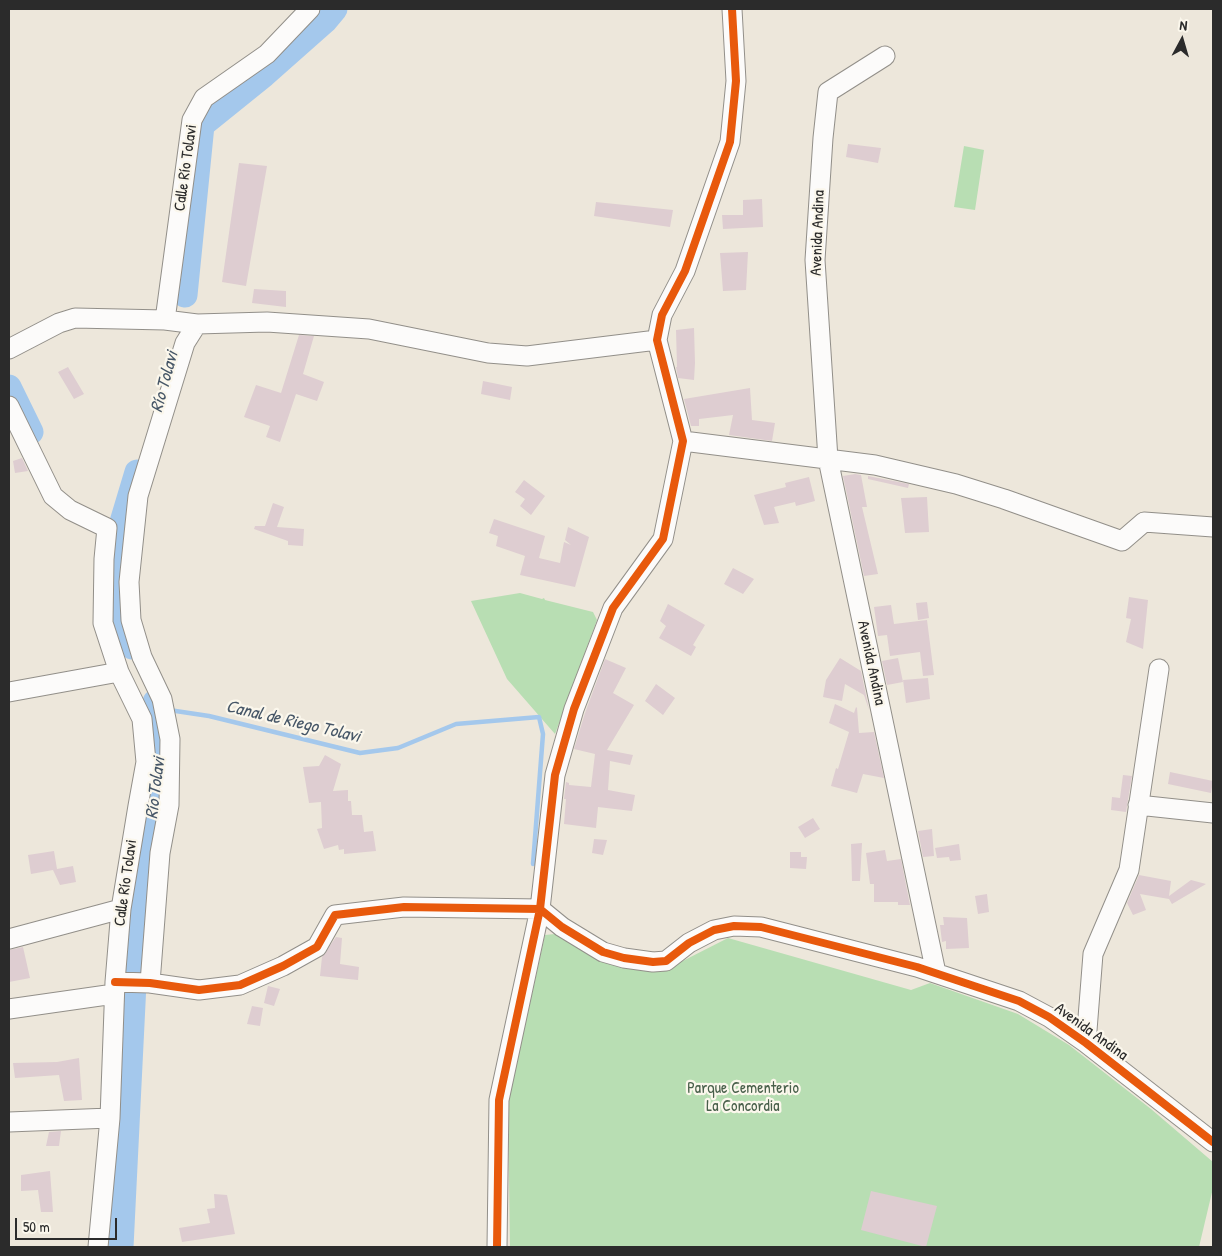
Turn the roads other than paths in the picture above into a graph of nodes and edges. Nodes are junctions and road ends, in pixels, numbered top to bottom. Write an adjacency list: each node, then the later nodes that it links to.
1 (310, 9): 4 (street, Calle Río Tolavi)
2 (732, 9): 6 (street)
3 (884, 56): 10 (street, Avenida Andina)
4 (166, 320): 5 (street); 7 (street)
5 (197, 324): 6 (street); 21 (street, Calle Río Tolavi)
6 (657, 340): 9 (street)
7 (9, 349)
8 (9, 406): 13 (street, Calle Río Tolavi)
9 (683, 441): 10 (street); 17 (street)
10 (828, 459): 11 (street); 20 (street, Avenida Andina)
11 (1213, 527)
12 (1159, 669): 15 (street)
13 (119, 672): 14 (street); 18 (street, Calle Río Tolavi)
14 (9, 692)
15 (1138, 805): 16 (street); 24 (street)
16 (1213, 813)
17 (540, 908): 20 (street); 21 (street); 29 (street)
18 (121, 909): 19 (street); 22 (street, Calle Río Tolavi)
19 (9, 939)
20 (936, 973): 24 (street, Avenida Andina)
21 (149, 984): 22 (street)
22 (115, 986): 23 (street); 25 (street, Calle Río Tolavi)
23 (9, 1009)
24 (1086, 1043): 27 (street, Avenida Andina)
25 (110, 1118): 26 (street); 28 (street, Calle Río Tolavi)
26 (9, 1122)
27 (1213, 1142)
28 (98, 1247)
29 (497, 1247)

